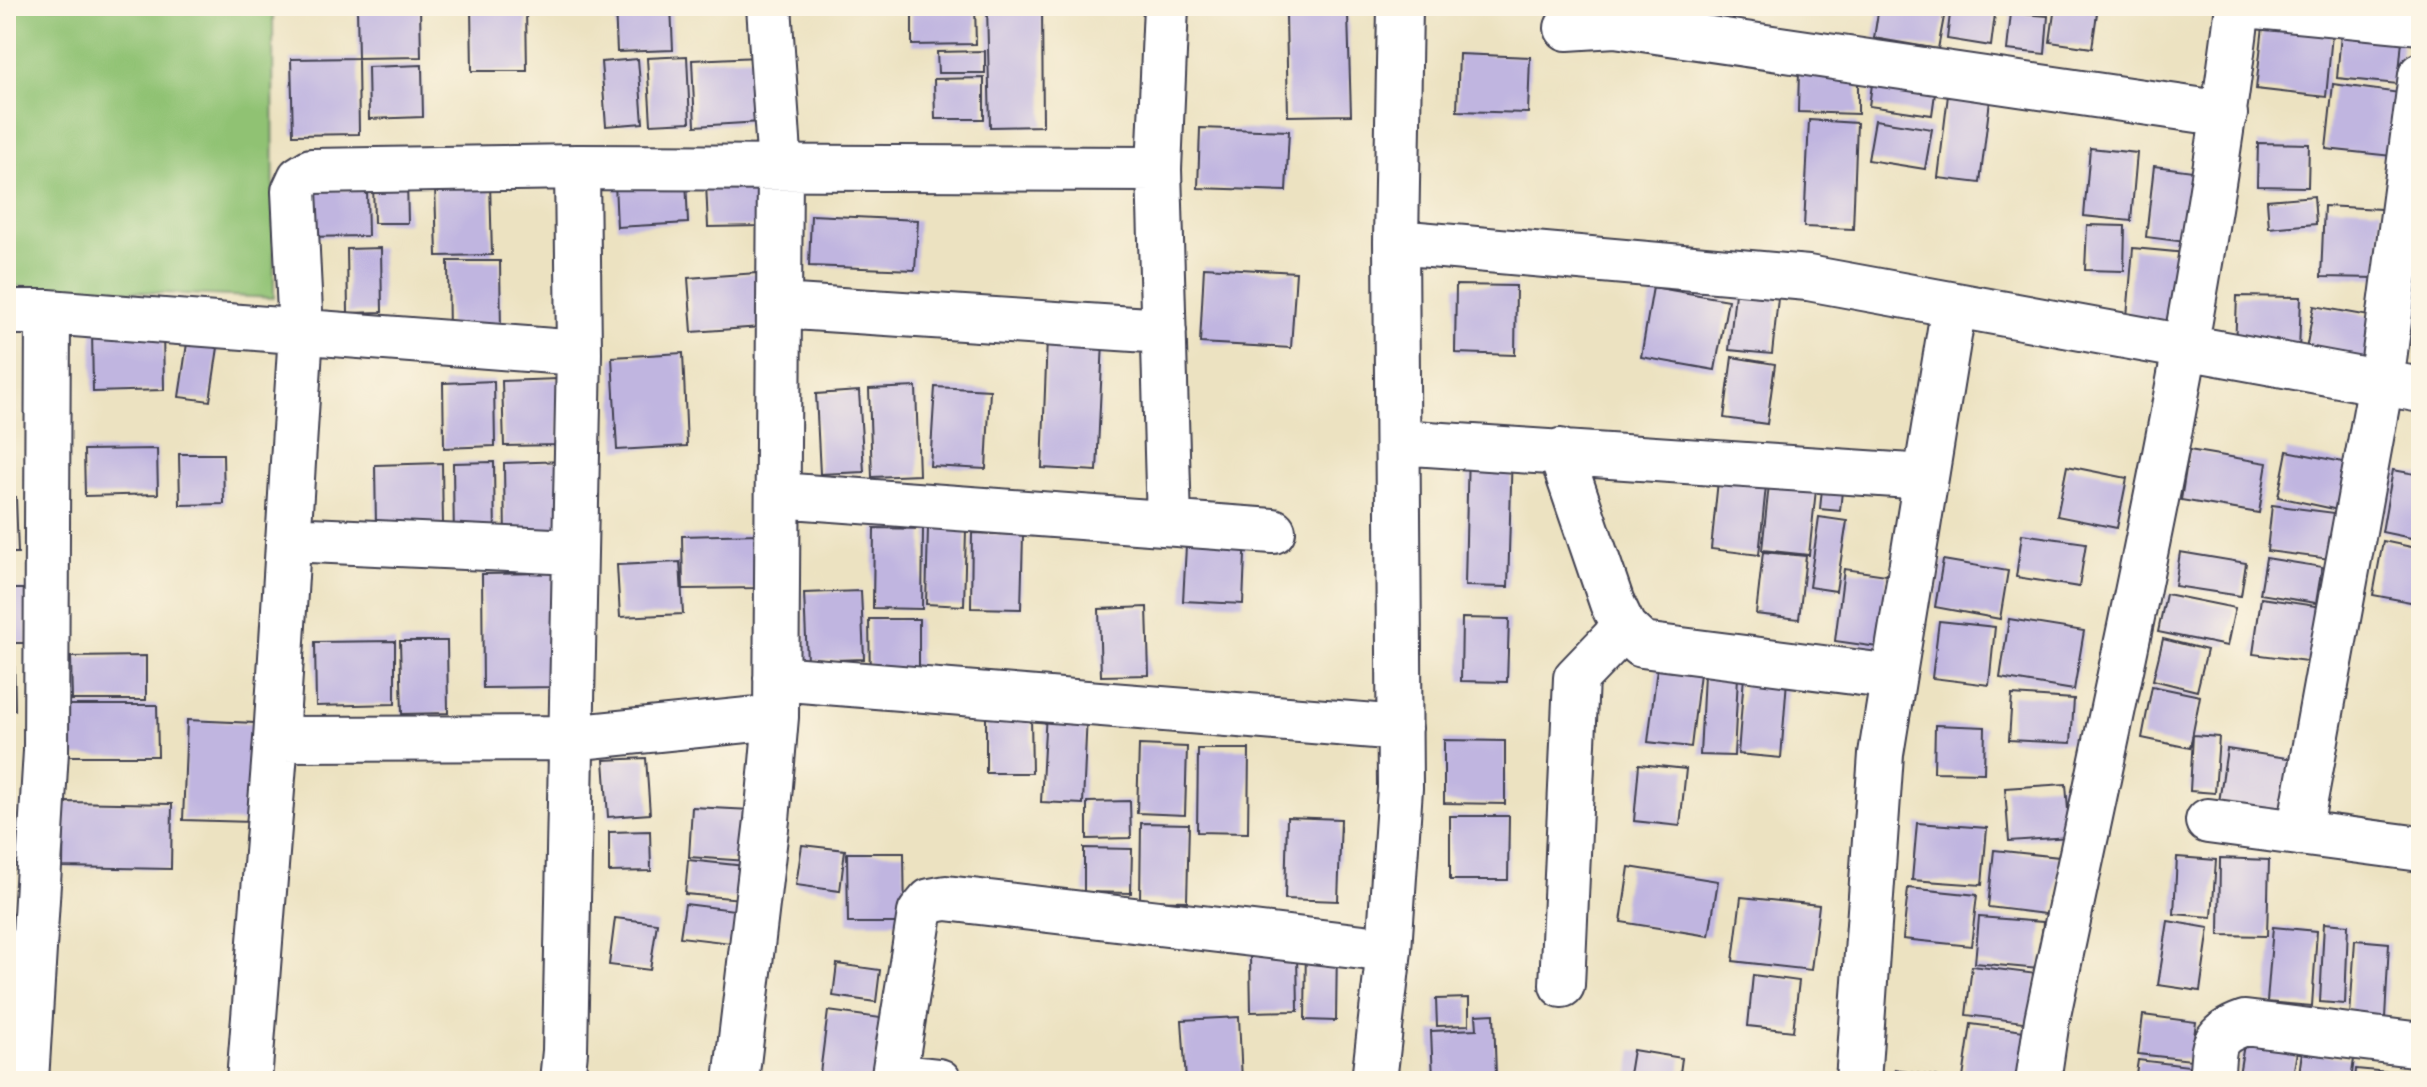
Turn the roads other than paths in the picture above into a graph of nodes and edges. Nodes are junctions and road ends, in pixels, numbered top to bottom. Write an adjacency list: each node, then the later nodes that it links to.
1 (769, 6): 11 (street)
2 (1166, 6): 12 (street)
3 (1400, 6): 13 (street)
4 (2238, 6): 9 (street)
5 (2256, 6): 6 (street)
6 (2421, 22)
7 (1567, 28): 9 (street)
8 (2421, 75): 21 (street)
9 (2225, 114): 19 (street)
10 (577, 167): 11 (street); 18 (street); 20 (street)
11 (780, 169): 12 (street); 15 (street)
12 (1159, 169): 17 (street)
13 (1396, 242): 14 (street); 22 (street)
14 (1954, 305): 19 (street); 24 (street)
15 (779, 306): 17 (street); 25 (street)
16 (27, 312): 18 (street); 43 (street)
17 (1164, 331): 26 (street)
18 (301, 332): 20 (street); 28 (street)
19 (2187, 346): 21 (street); 50 (street)
20 (579, 353): 29 (street)
21 (2401, 387): 37 (street)
22 (1398, 442): 23 (street); 33 (street)
23 (1560, 451): 24 (street); 30 (street)
24 (1926, 477): 31 (street)
25 (778, 495): 26 (street); 32 (street)
26 (1169, 523): 27 (street)
27 (1273, 531)
28 (288, 539): 29 (street); 35 (street)
29 (574, 552): 34 (street)
30 (1624, 628): 31 (street); 40 (street)
31 (1893, 677): 49 (street)
32 (776, 697): 33 (street); 34 (street); 46 (street)
33 (1400, 728): 39 (street)
34 (570, 738): 35 (street); 45 (street)
35 (276, 739): 44 (street)
36 (2208, 821): 37 (street)
37 (2299, 833): 38 (street)
38 (2421, 849)
39 (1389, 950): 42 (street); 48 (street)
40 (1562, 985)
41 (2421, 1045): 51 (street)
42 (893, 1079): 47 (street)
43 (26, 1081)
44 (249, 1081)
45 (562, 1081)
46 (736, 1081)
47 (939, 1081)
48 (1374, 1081)
49 (1858, 1081)
50 (2038, 1081)
51 (2211, 1081)

